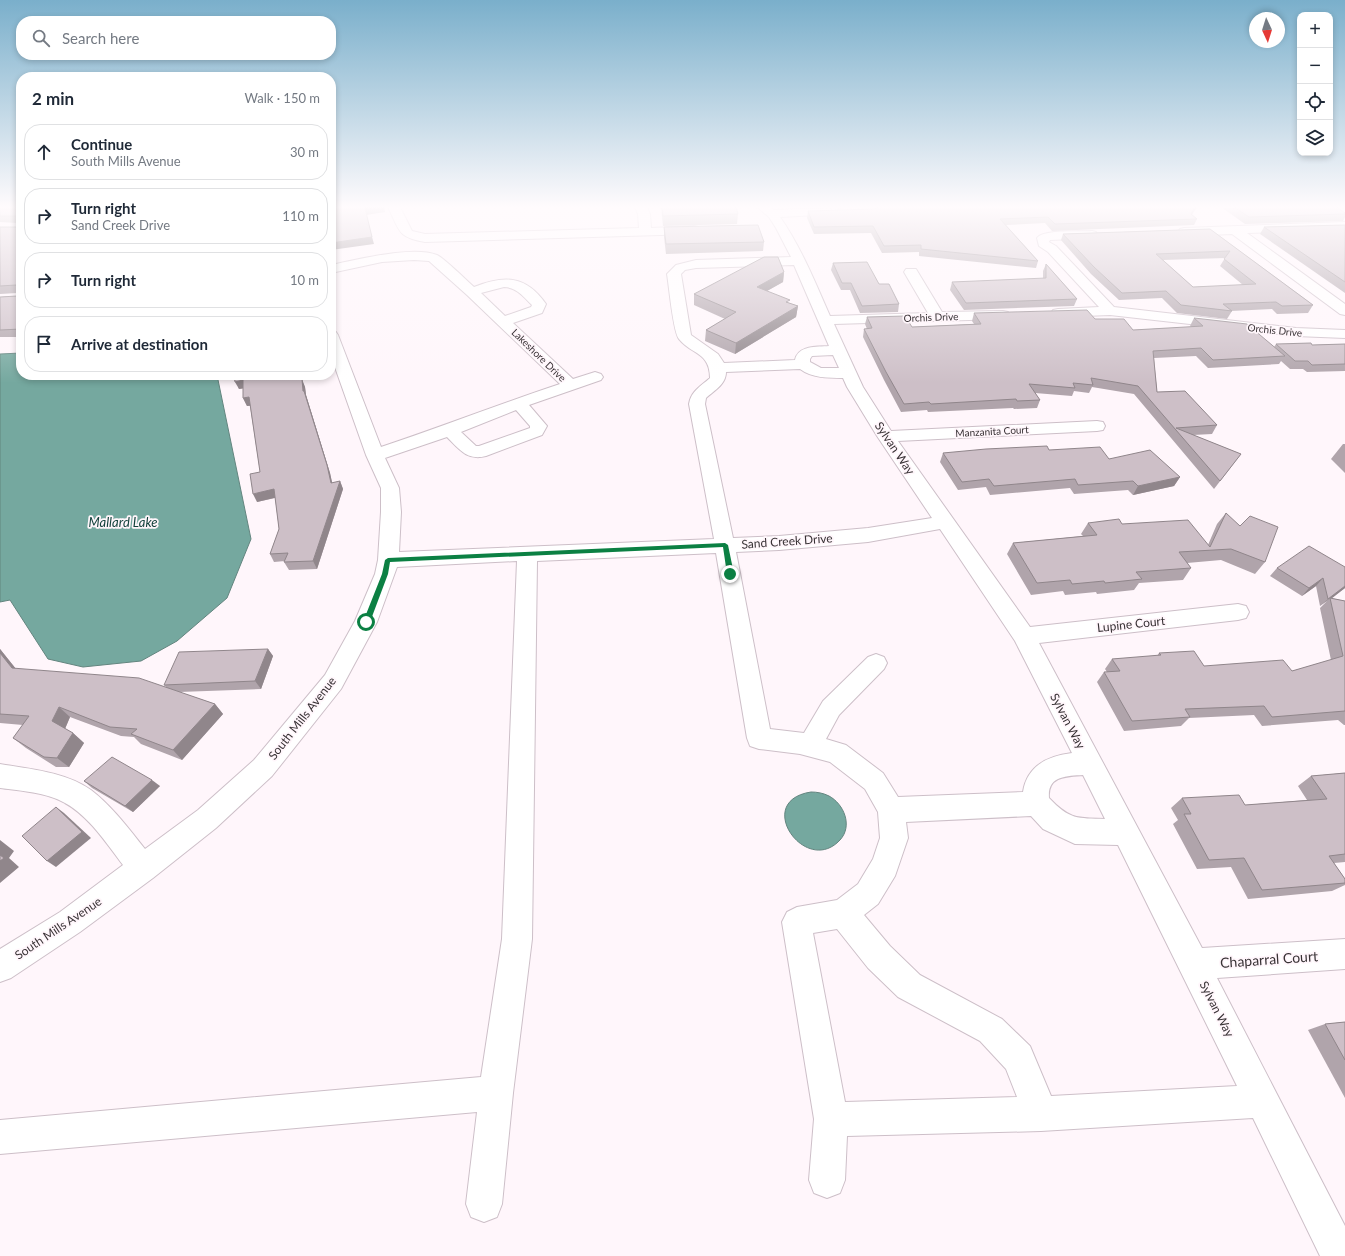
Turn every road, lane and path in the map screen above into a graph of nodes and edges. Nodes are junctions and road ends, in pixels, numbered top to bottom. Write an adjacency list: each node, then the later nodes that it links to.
1 (347, 266): 7 (street, Lakeshore Drive)
2 (443, 266): 9 (street, Lakeshore Drive)
3 (685, 266): 21 (street)
4 (801, 266): 15 (street, Sylvan Way)
5 (1068, 266): 10 (street)
6 (1283, 266): 11 (street)
7 (336, 268)
8 (911, 272): 14 (street)
9 (472, 292): 16 (street, Lakeshore Drive); 16 (street, Lakeshore Drive)
10 (1110, 311): 12 (street, Orchis Drive); 17 (street, Orchis Drive)
11 (1345, 311)
12 (1044, 313)
13 (1014, 314): 14 (street, Orchis Drive)
14 (938, 317): 15 (street, Orchis Drive)
15 (825, 320): 19 (street, Sylvan Way)
16 (503, 321): 24 (street, Lakeshore Drive)
17 (1345, 334)
18 (336, 349): 29 (street, South Mills Avenue)
19 (838, 350): 20 (street); 22 (street, Sylvan Way)
20 (803, 364): 21 (street); 22 (street)
21 (719, 368): 31 (street)
22 (848, 373): 28 (street, Sylvan Way)
23 (595, 377): 24 (street)
24 (570, 385): 25 (street, Lakeshore Drive)
25 (518, 403): 27 (street, Lakeshore Drive); 27 (street)
26 (1097, 426): 28 (street, Manzanita Court)
27 (450, 430): 29 (street, Lakeshore Drive)
28 (886, 436): 30 (street, Sylvan Way)
29 (375, 455): 33 (street, South Mills Avenue)
30 (945, 522): 31 (street, Sand Creek Drive); 35 (street, Sylvan Way)
31 (725, 545): 32 (street, Sand Creek Drive); 37 (street)
32 (527, 554): 33 (street, Sand Creek Drive); 48 (street)
33 (388, 560): 43 (street, South Mills Avenue)
34 (1238, 612): 35 (street, Lupine Court)
35 (1024, 636): 38 (street, Sylvan Way)
36 (876, 663): 37 (street)
37 (810, 745): 41 (street)
38 (1091, 763): 40 (street); 42 (street, Sylvan Way)
39 (0, 776): 43 (street)
40 (1037, 804): 41 (street); 42 (street)
41 (891, 810): 44 (street)
42 (1126, 832): 46 (street, Sylvan Way)
43 (143, 868): 47 (street, South Mills Avenue)
44 (843, 913): 50 (street); 51 (street)
45 (1345, 954): 46 (street, Chaparral Court)
46 (1194, 964): 49 (street, Sylvan Way)
47 (0, 967)
48 (496, 1093): 52 (street); 54 (street)
49 (1262, 1101): 50 (street); 55 (street, Sylvan Way)
50 (1041, 1114): 51 (street)
51 (832, 1119): 53 (street)
52 (0, 1137)
53 (827, 1180)
54 (484, 1204)
55 (1340, 1256)

